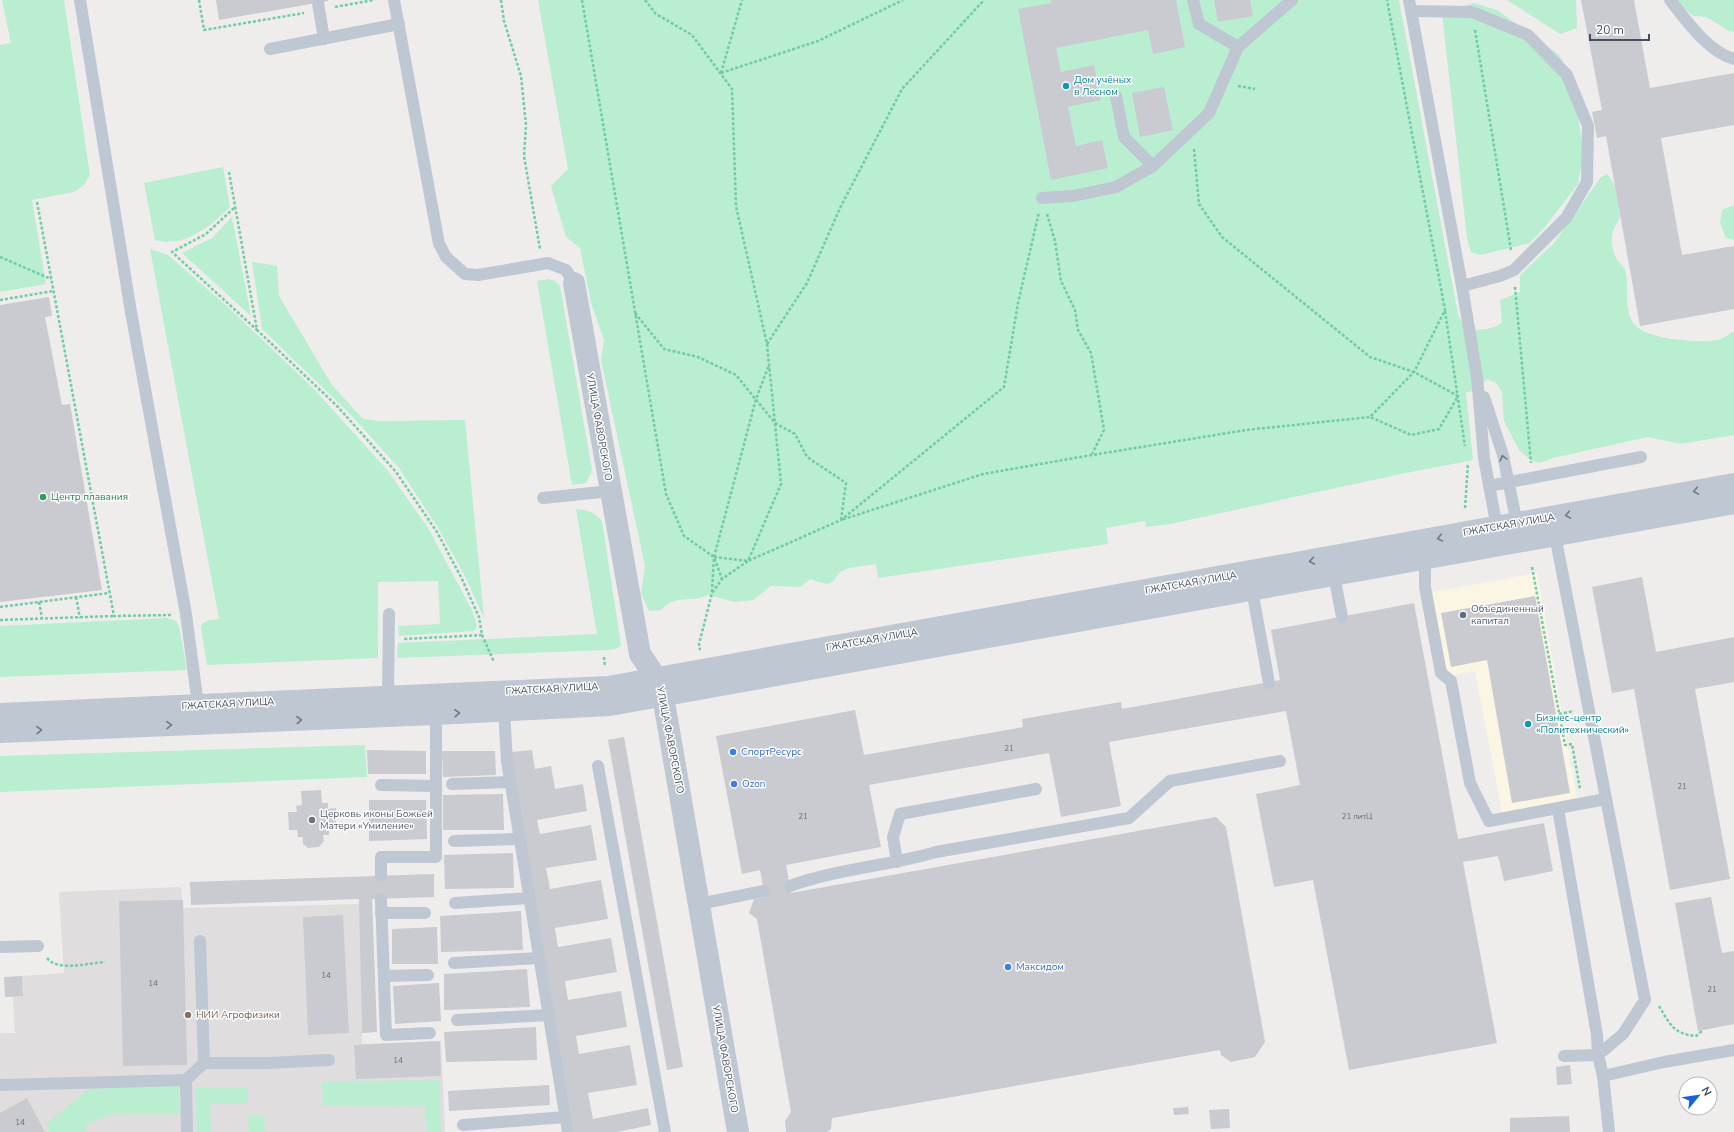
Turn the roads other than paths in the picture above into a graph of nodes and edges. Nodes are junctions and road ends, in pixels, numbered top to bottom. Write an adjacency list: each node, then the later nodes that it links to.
1 (80, 0): 36 (lane)
2 (394, 0): 8 (lane)
3 (1193, 0): 10 (lane)
4 (1292, 0): 10 (lane)
5 (1670, 0): 12 (lane)
6 (318, 6): 9 (lane)
7 (1410, 6): 17 (lane); 17 (lane)
8 (399, 24): 9 (lane); 16 (lane)
9 (324, 38): 11 (lane)
10 (1238, 47): 14 (lane)
11 (270, 49)
12 (1734, 59)
13 (1116, 96): 14 (lane)
14 (1153, 166): 15 (lane)
15 (1042, 198)
16 (574, 283): 23 (street, УЛИЦА ФАВОРСКОГО)
17 (1462, 286): 18 (lane)
18 (1477, 376): 20 (lane, one-way to 18); 22 (lane)
19 (1642, 457): 20 (lane)
20 (1509, 483): 22 (lane); 26 (lane)
21 (1734, 484): 26 (street, ГЖАТСКАЯ УЛИЦА, one-way to 26)
22 (1489, 486): 26 (lane)
23 (611, 491): 24 (lane); 34 (street, УЛИЦА ФАВОРСКОГО)
24 (543, 498)
25 (1734, 503): 27 (street, ГЖАТСКАЯ УЛИЦА)
26 (1507, 526): 34 (street, ГЖАТСКАЯ УЛИЦА, one-way to 34)
27 (1555, 535): 28 (street, ГЖАТСКАЯ УЛИЦА); 48 (lane)
28 (1425, 559): 29 (street, ГЖАТСКАЯ УЛИЦА); 49 (lane)
29 (1334, 575): 30 (street, ГЖАТСКАЯ УЛИЦА); 32 (lane)
30 (1252, 590): 33 (lane); 34 (street, ГЖАТСКАЯ УЛИЦА)
31 (389, 614): 35 (lane)
32 (1342, 617)
33 (1269, 682)
34 (660, 688): 35 (street, ГЖАТСКАЯ УЛИЦА); 37 (street, ГЖАТСКАЯ УЛИЦА); 59 (street, УЛИЦА ФАВОРСКОГО)
35 (388, 696): 36 (street, ГЖАТСКАЯ УЛИЦА)
36 (198, 705): 38 (street, ГЖАТСКАЯ УЛИЦА)
37 (504, 710): 39 (street, ГЖАТСКАЯ УЛИЦА, one-way to 37); 43 (lane)
38 (0, 714)
39 (436, 714): 40 (street, ГЖАТСКАЯ УЛИЦА, one-way to 39); 46 (lane)
40 (0, 732)
41 (1280, 761): 52 (lane)
42 (598, 766): 84 (lane)
43 (510, 782): 44 (lane); 50 (lane)
44 (452, 784)
45 (381, 785): 46 (lane)
46 (436, 786): 53 (lane)
47 (1036, 789): 52 (lane)
48 (1606, 799): 49 (lane); 73 (lane)
49 (1558, 809): 73 (lane)
50 (520, 839): 51 (lane); 56 (lane)
51 (454, 841)
52 (897, 862): 54 (lane)
53 (381, 876)
54 (790, 886)
55 (764, 891): 59 (lane)
56 (529, 898): 58 (lane); 65 (lane)
57 (381, 899): 60 (lane)
58 (455, 903)
59 (699, 904): 85 (street, УЛИЦА ФАВОРСКОГО)
60 (381, 913): 61 (lane); 68 (lane)
61 (425, 913)
62 (200, 941): 76 (lane)
63 (38, 946): 64 (lane)
64 (0, 947)
65 (539, 958): 66 (lane); 69 (lane)
66 (454, 963)
67 (428, 975): 68 (lane)
68 (384, 976): 71 (lane)
69 (548, 1015): 70 (lane); 80 (lane)
70 (457, 1020)
71 (430, 1033)
72 (1734, 1050): 77 (lane)
73 (1598, 1055): 74 (lane); 77 (lane)
74 (1564, 1056)
75 (329, 1060): 76 (lane)
76 (204, 1063): 78 (lane)
77 (1603, 1076): 86 (lane)
78 (186, 1080): 79 (lane); 82 (lane)
79 (0, 1086)
80 (565, 1116): 81 (lane); 83 (lane)
81 (463, 1125)
82 (187, 1132)
83 (568, 1132)
84 (664, 1132)
85 (738, 1132)
86 (1609, 1132)

